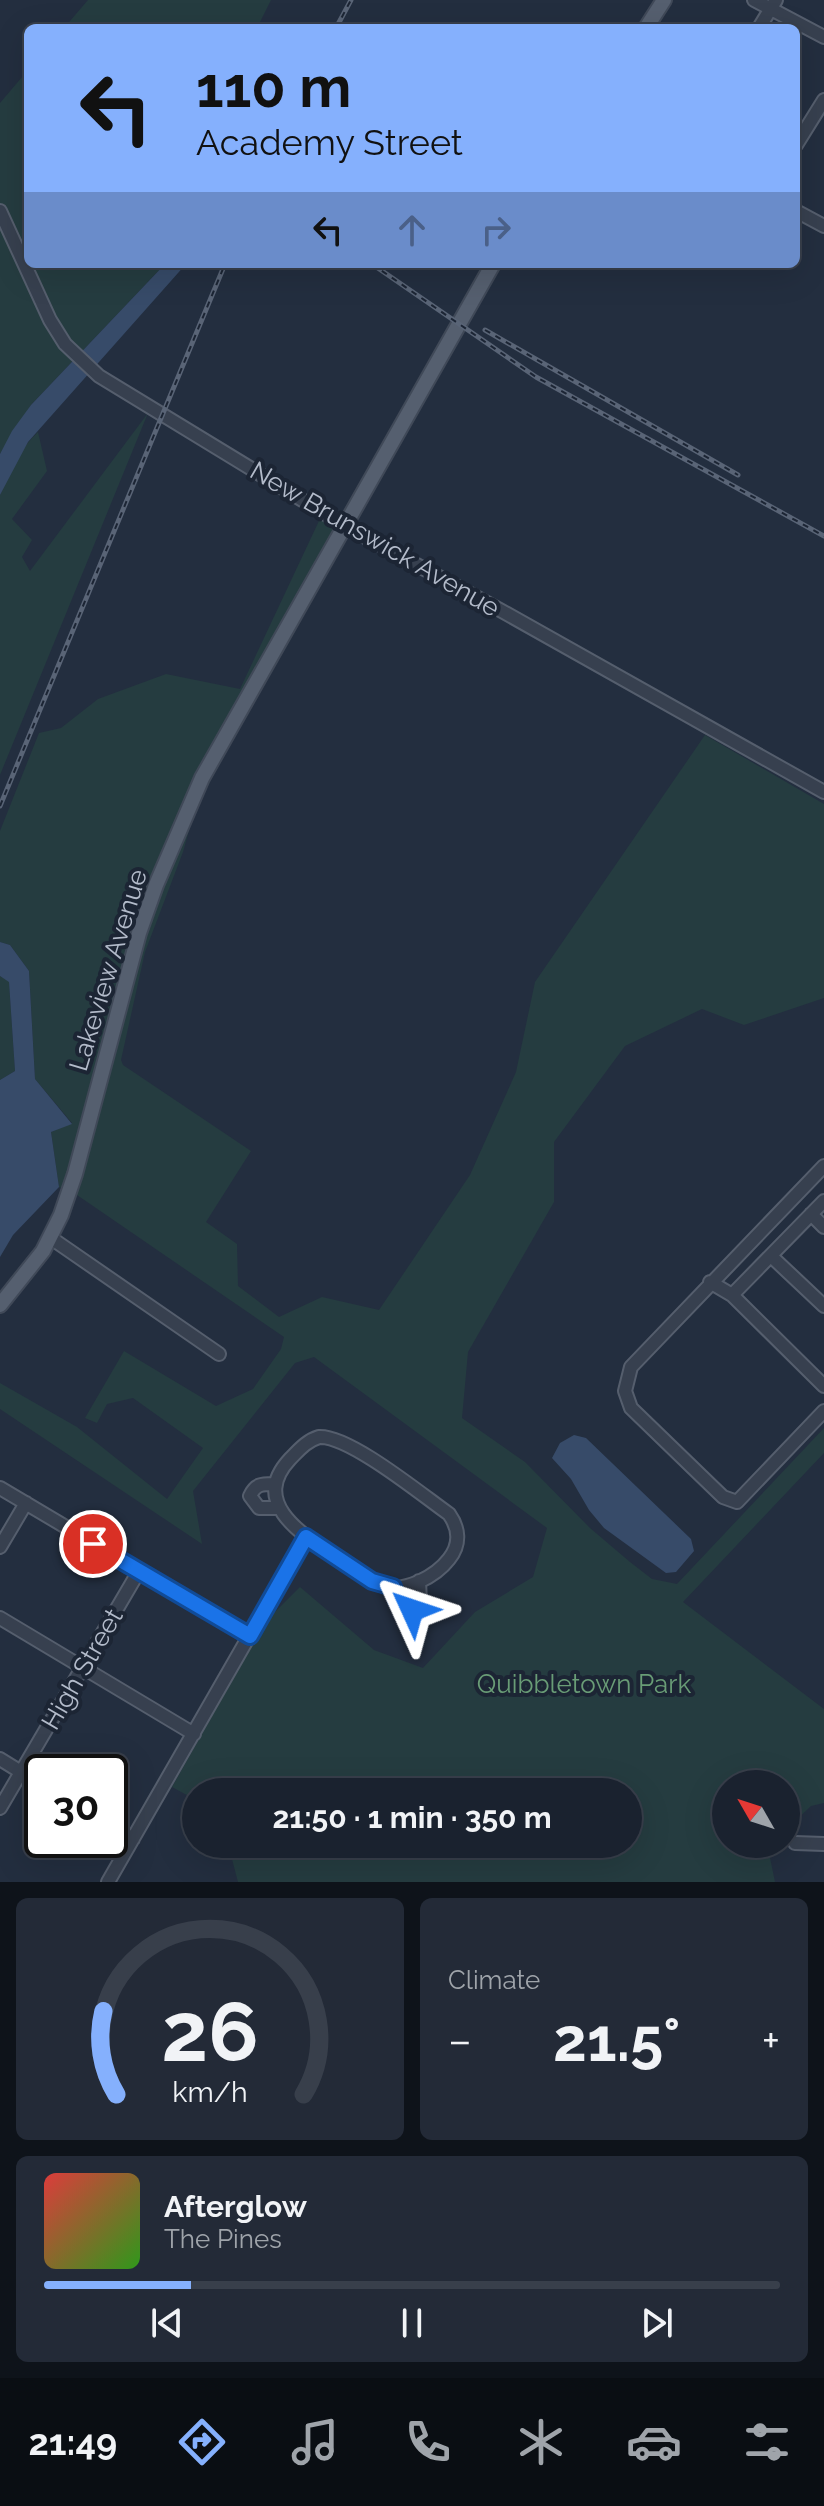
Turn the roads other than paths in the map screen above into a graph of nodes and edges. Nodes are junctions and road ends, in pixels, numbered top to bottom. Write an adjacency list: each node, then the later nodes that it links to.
1 (664, 0): 4 (main road)
2 (754, 0): 3 (street)
3 (773, 4): 5 (street); 6 (street)
4 (649, 24)
5 (761, 24)
6 (824, 37)
7 (824, 100): 8 (street)
8 (800, 139)
9 (0, 211): 12 (street, New Brunswick Avenue)
10 (800, 213): 11 (street)
11 (824, 226)
12 (24, 263)
13 (26, 268): 15 (street, New Brunswick Avenue)
14 (491, 268): 15 (main road, Lakeview Avenue)
15 (345, 526): 16 (street, New Brunswick Avenue); 21 (main road, Lakeview Avenue)
16 (824, 792)
17 (824, 1166): 23 (street)
18 (824, 1201): 19 (street)
19 (811, 1214): 20 (street); 22 (street)
20 (824, 1227)
21 (51, 1238): 25 (main road, Lakeview Avenue); 27 (street)
22 (771, 1256): 24 (street); 26 (street)
23 (710, 1282): 24 (street); 29 (street)
24 (732, 1295): 28 (street)
25 (0, 1305)
26 (824, 1306)
27 (219, 1354)
28 (822, 1377)
29 (824, 1411)
30 (276, 1484): 33 (street); 33 (street); 37 (street)
31 (0, 1488): 32 (street)
32 (26, 1503): 35 (street); 36 (street)
33 (278, 1508): 34 (street)
34 (306, 1537): 38 (street); 40 (street)
35 (0, 1547)
36 (139, 1571): 40 (street); 41 (street, High Street)
37 (419, 1581): 38 (street); 38 (street)
38 (393, 1587)
39 (0, 1618): 41 (street)
40 (250, 1636): 42 (street)
41 (82, 1668): 42 (street); 44 (street, High Street)
42 (194, 1734): 47 (street)
43 (0, 1759): 44 (street)
44 (22, 1773): 45 (street, High Street)
45 (0, 1808)
46 (128, 1836): 47 (street)
47 (133, 1839): 50 (street)
48 (800, 1843): 49 (street)
49 (824, 1844)
50 (108, 1882)

